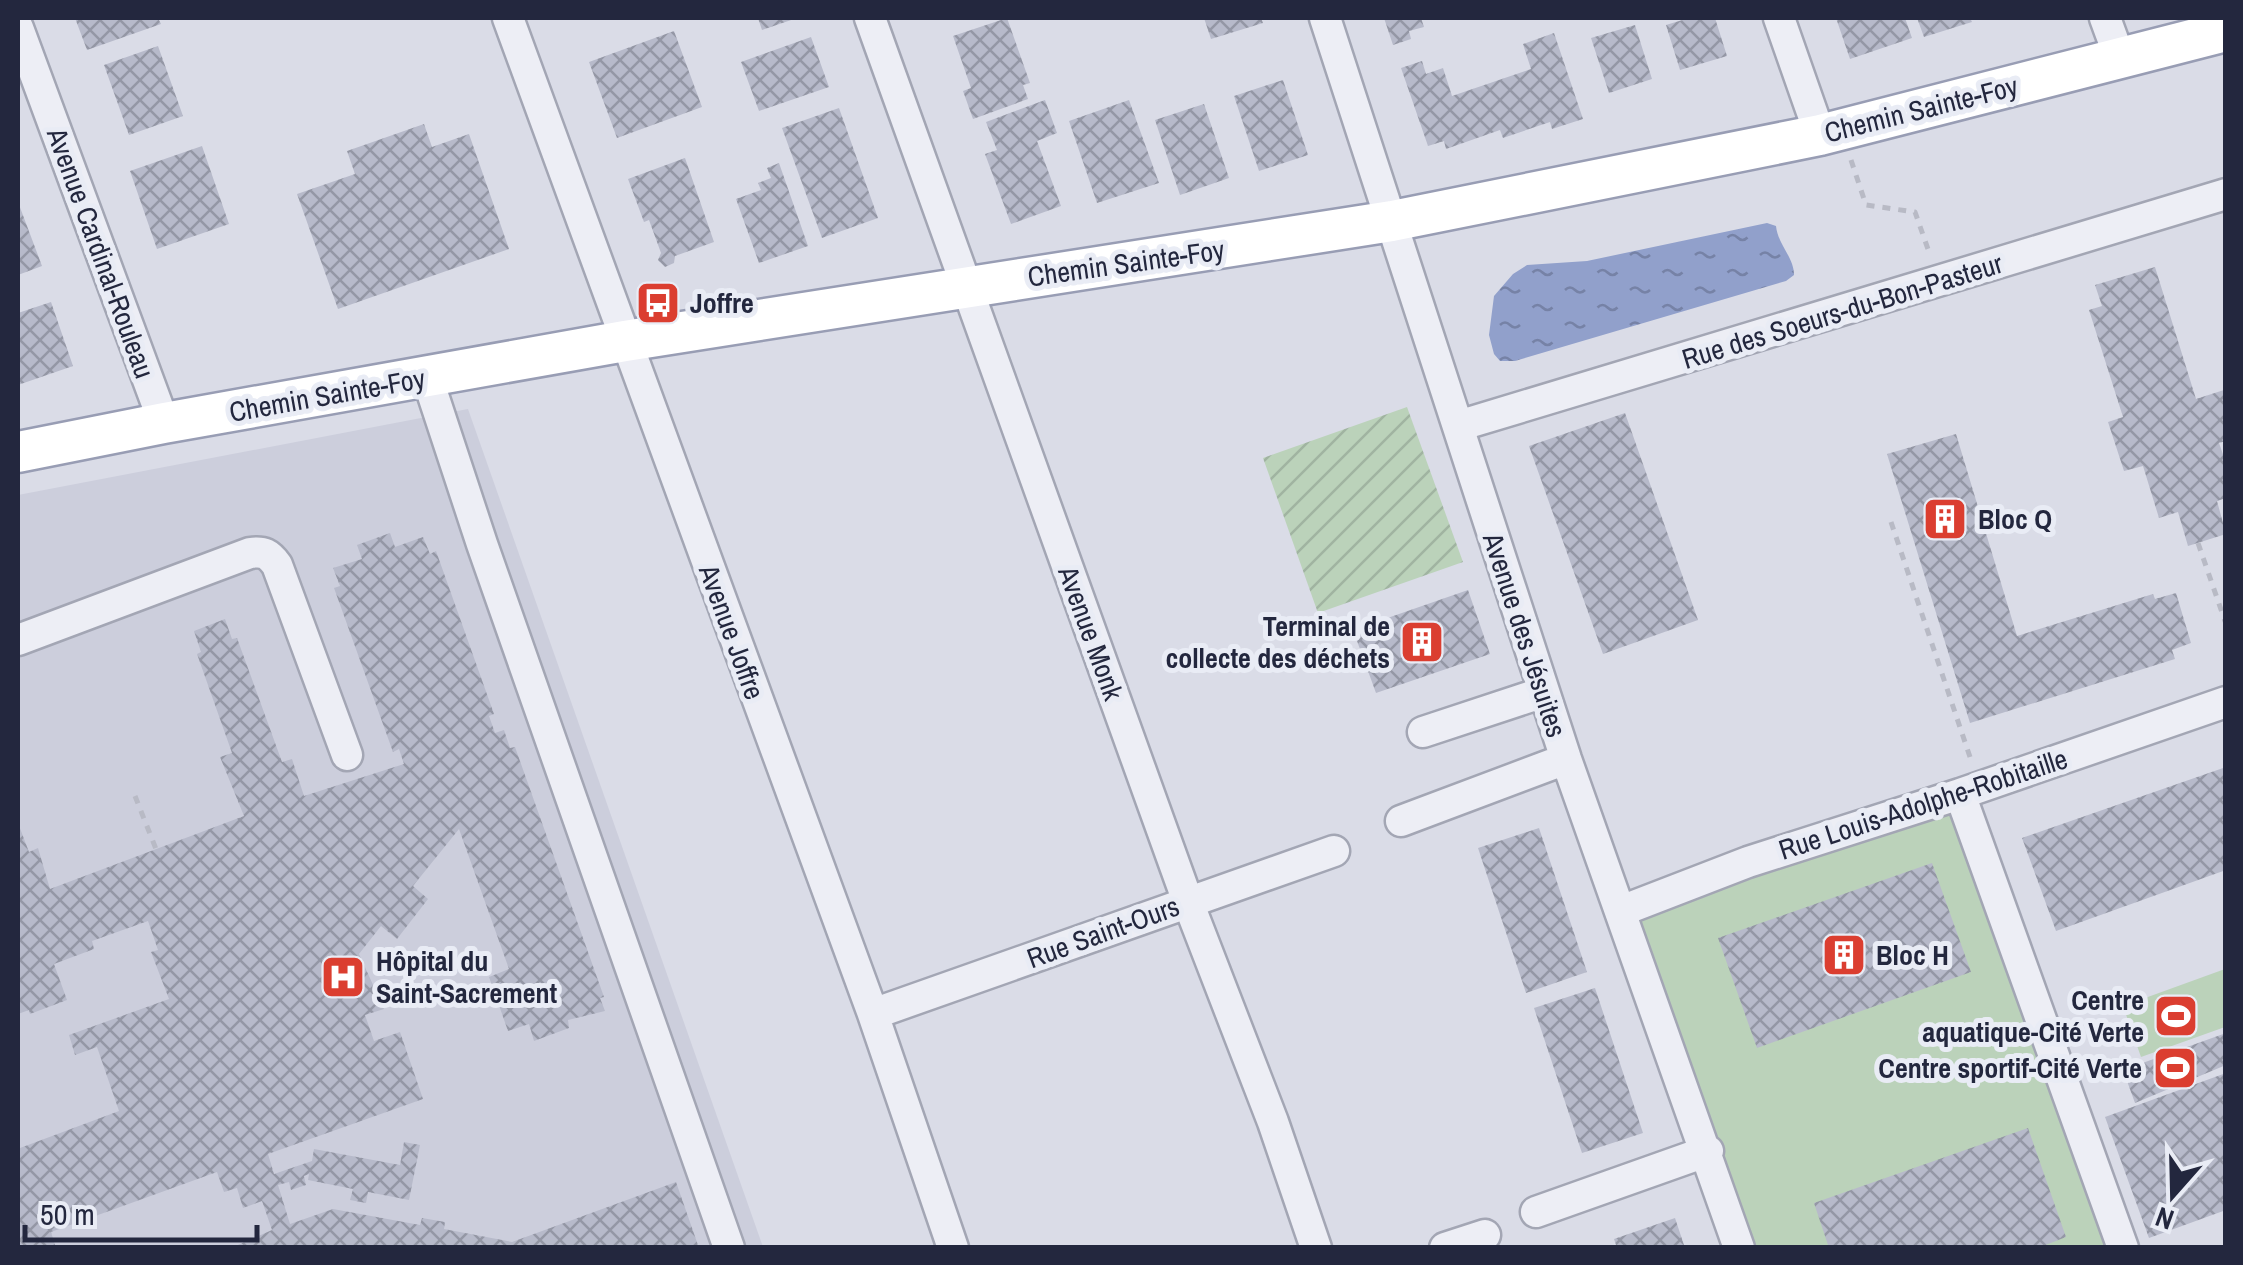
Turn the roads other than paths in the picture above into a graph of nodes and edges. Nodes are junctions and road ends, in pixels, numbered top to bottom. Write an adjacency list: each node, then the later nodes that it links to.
1 (508, 18): 13 (street, Avenue Joffre)
2 (870, 18): 12 (street, Avenue Monk)
3 (1325, 18): 11 (street, Avenue des Jésuites)
4 (1779, 18): 9 (street)
5 (2105, 18): 8 (street)
6 (18, 28): 15 (street, Avenue Cardinal-Rouleau)
7 (2226, 31): 8 (main road, Chemin Sainte-Foy)
8 (2120, 58): 9 (main road, Chemin Sainte-Foy)
9 (1834, 142): 11 (main road, Chemin Sainte-Foy)
10 (2226, 194): 16 (street, Rue des Soeurs-du-Bon-Pasteur)
11 (1392, 221): 12 (main road, Chemin Sainte-Foy); 16 (street, Avenue des Jésuites)
12 (966, 286): 13 (main road, Chemin Sainte-Foy); 27 (street, Avenue Monk)
13 (625, 342): 14 (main road, Chemin Sainte-Foy); 29 (street, Avenue Joffre)
14 (427, 378): 15 (main road, Chemin Sainte-Foy); 33 (street)
15 (164, 423): 17 (main road, Chemin Sainte-Foy)
16 (1458, 426): 19 (street, Avenue des Jésuites)
17 (18, 452)
18 (18, 640): 22 (street)
19 (1544, 692): 21 (street); 23 (street, Avenue des Jésuites)
20 (2226, 702): 24 (street, Rue Louis-Adolphe-Robitaille)
21 (1423, 732)
22 (347, 755)
23 (1566, 759): 25 (street); 28 (street, Avenue des Jésuites)
24 (1970, 790): 28 (street, Rue Louis-Adolphe-Robitaille); 38 (street)
25 (1401, 820)
26 (1334, 851): 27 (street, Rue Saint-Ours)
27 (1188, 902): 29 (street, Rue Saint-Ours); 35 (street, Avenue Monk)
28 (1621, 910): 30 (street, Avenue des Jésuites)
29 (873, 1014): 34 (street, Avenue Joffre)
30 (1708, 1152): 31 (street); 37 (street, Avenue des Jésuites)
31 (1536, 1212)
32 (1486, 1235): 36 (street)
33 (729, 1248)
34 (953, 1248)
35 (1316, 1248)
36 (1445, 1248)
37 (1739, 1248)
38 (2124, 1248)

